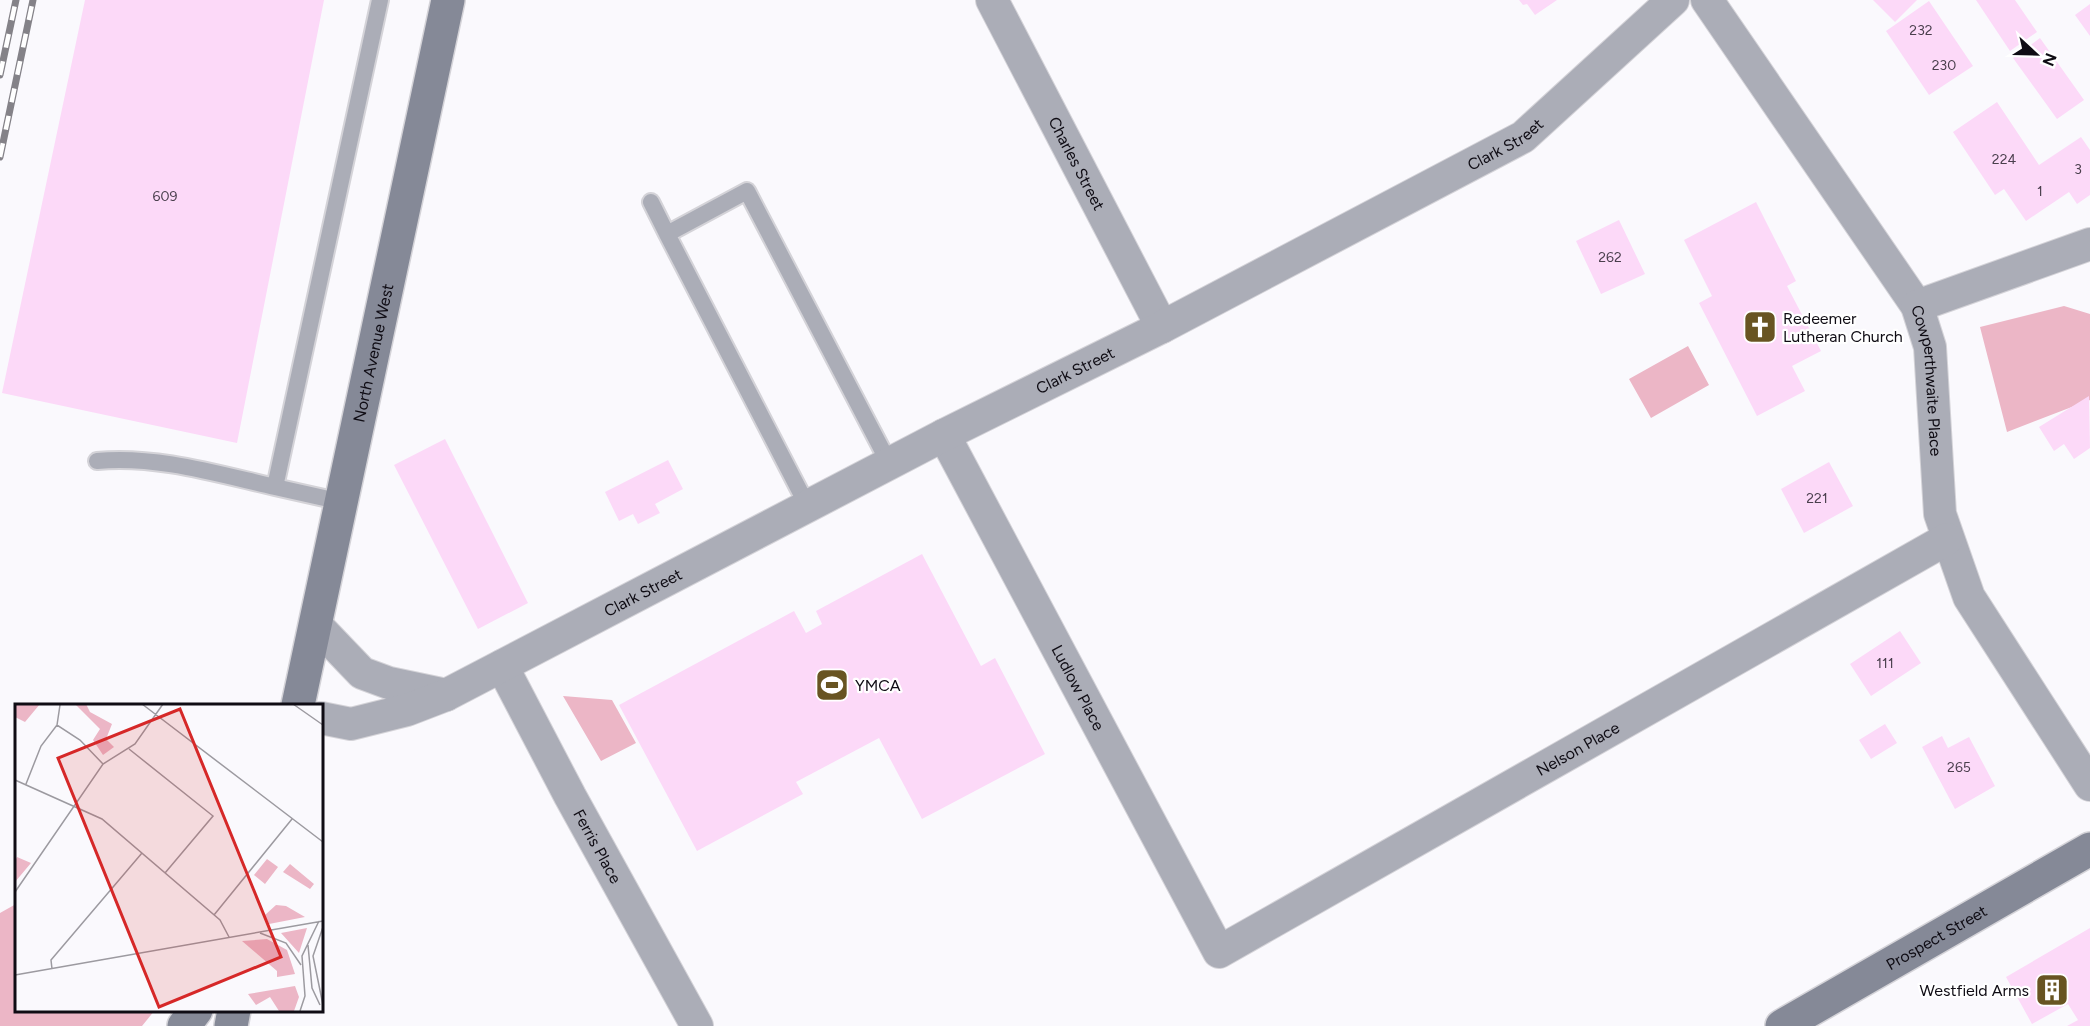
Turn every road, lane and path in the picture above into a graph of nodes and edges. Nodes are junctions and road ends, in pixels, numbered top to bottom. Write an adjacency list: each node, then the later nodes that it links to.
1 (380, 0): 14 (lane)
2 (448, 0): 15 (main road, North Avenue West)
3 (992, 0): 10 (street, Charles Street)
4 (1673, 0): 10 (street, Clark Street)
5 (1707, 0): 9 (street, Cowperthwaite Place)
6 (651, 202): 7 (lane)
7 (667, 234): 13 (lane); 16 (lane)
8 (2090, 244): 9 (street)
9 (1917, 306): 17 (street, Cowperthwaite Place)
10 (1162, 327): 11 (street, Clark Street)
11 (944, 435): 13 (street, Clark Street); 25 (street, Ludlow Place)
12 (97, 461): 14 (lane)
13 (890, 465): 16 (street, Clark Street)
14 (275, 487): 15 (lane)
15 (342, 502): 18 (main road, North Avenue West)
16 (808, 507): 19 (street, Clark Street)
17 (1947, 539): 23 (street, Cowperthwaite Place); 25 (street, Nelson Place)
18 (316, 625): 20 (street); 21 (main road, North Avenue West)
19 (502, 666): 20 (street, Clark Street); 30 (street, Ferris Place)
20 (446, 695): 22 (street, Clark Street)
21 (298, 704)
22 (322, 718)
23 (2090, 784)
24 (2090, 849): 31 (main road, Prospect Street)
25 (1213, 941)
26 (195, 1011): 28 (main road)
27 (234, 1011): 29 (main road)
28 (184, 1026)
29 (231, 1026)
30 (697, 1026)
31 (1782, 1026)

